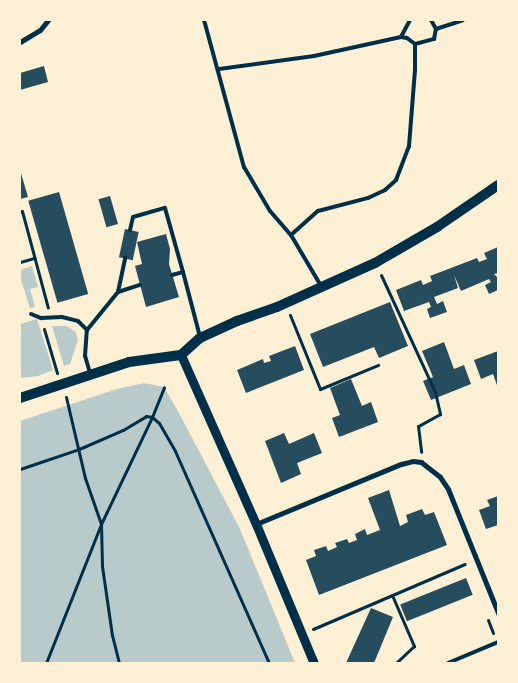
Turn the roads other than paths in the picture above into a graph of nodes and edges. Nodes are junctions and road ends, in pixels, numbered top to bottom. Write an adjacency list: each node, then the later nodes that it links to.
1 (48, 20): 8 (street)
2 (204, 20): 10 (lane)
3 (410, 20): 7 (lane)
4 (432, 20): 6 (lane)
5 (462, 20): 6 (lane)
6 (436, 29): 9 (lane)
7 (401, 37): 9 (lane); 10 (lane)
8 (20, 42)
9 (415, 44): 13 (lane)
10 (219, 69): 13 (lane)
11 (498, 185): 18 (main road)
12 (130, 230): 15 (lane)
13 (292, 236): 18 (lane)
14 (125, 258): 19 (lane)
15 (183, 272): 16 (lane); 22 (lane)
16 (172, 276)
17 (140, 285): 19 (lane)
18 (321, 286): 22 (main road)
19 (118, 292): 21 (lane)
20 (31, 314): 21 (lane)
21 (87, 330): 24 (lane)
22 (200, 338): 23 (main road)
23 (181, 355): 24 (main road); 26 (street)
24 (90, 374): 25 (main road)
25 (20, 398)
26 (256, 524): 27 (street); 29 (street)
27 (498, 613)
28 (498, 642): 30 (lane)
29 (314, 663)
30 (448, 663)

